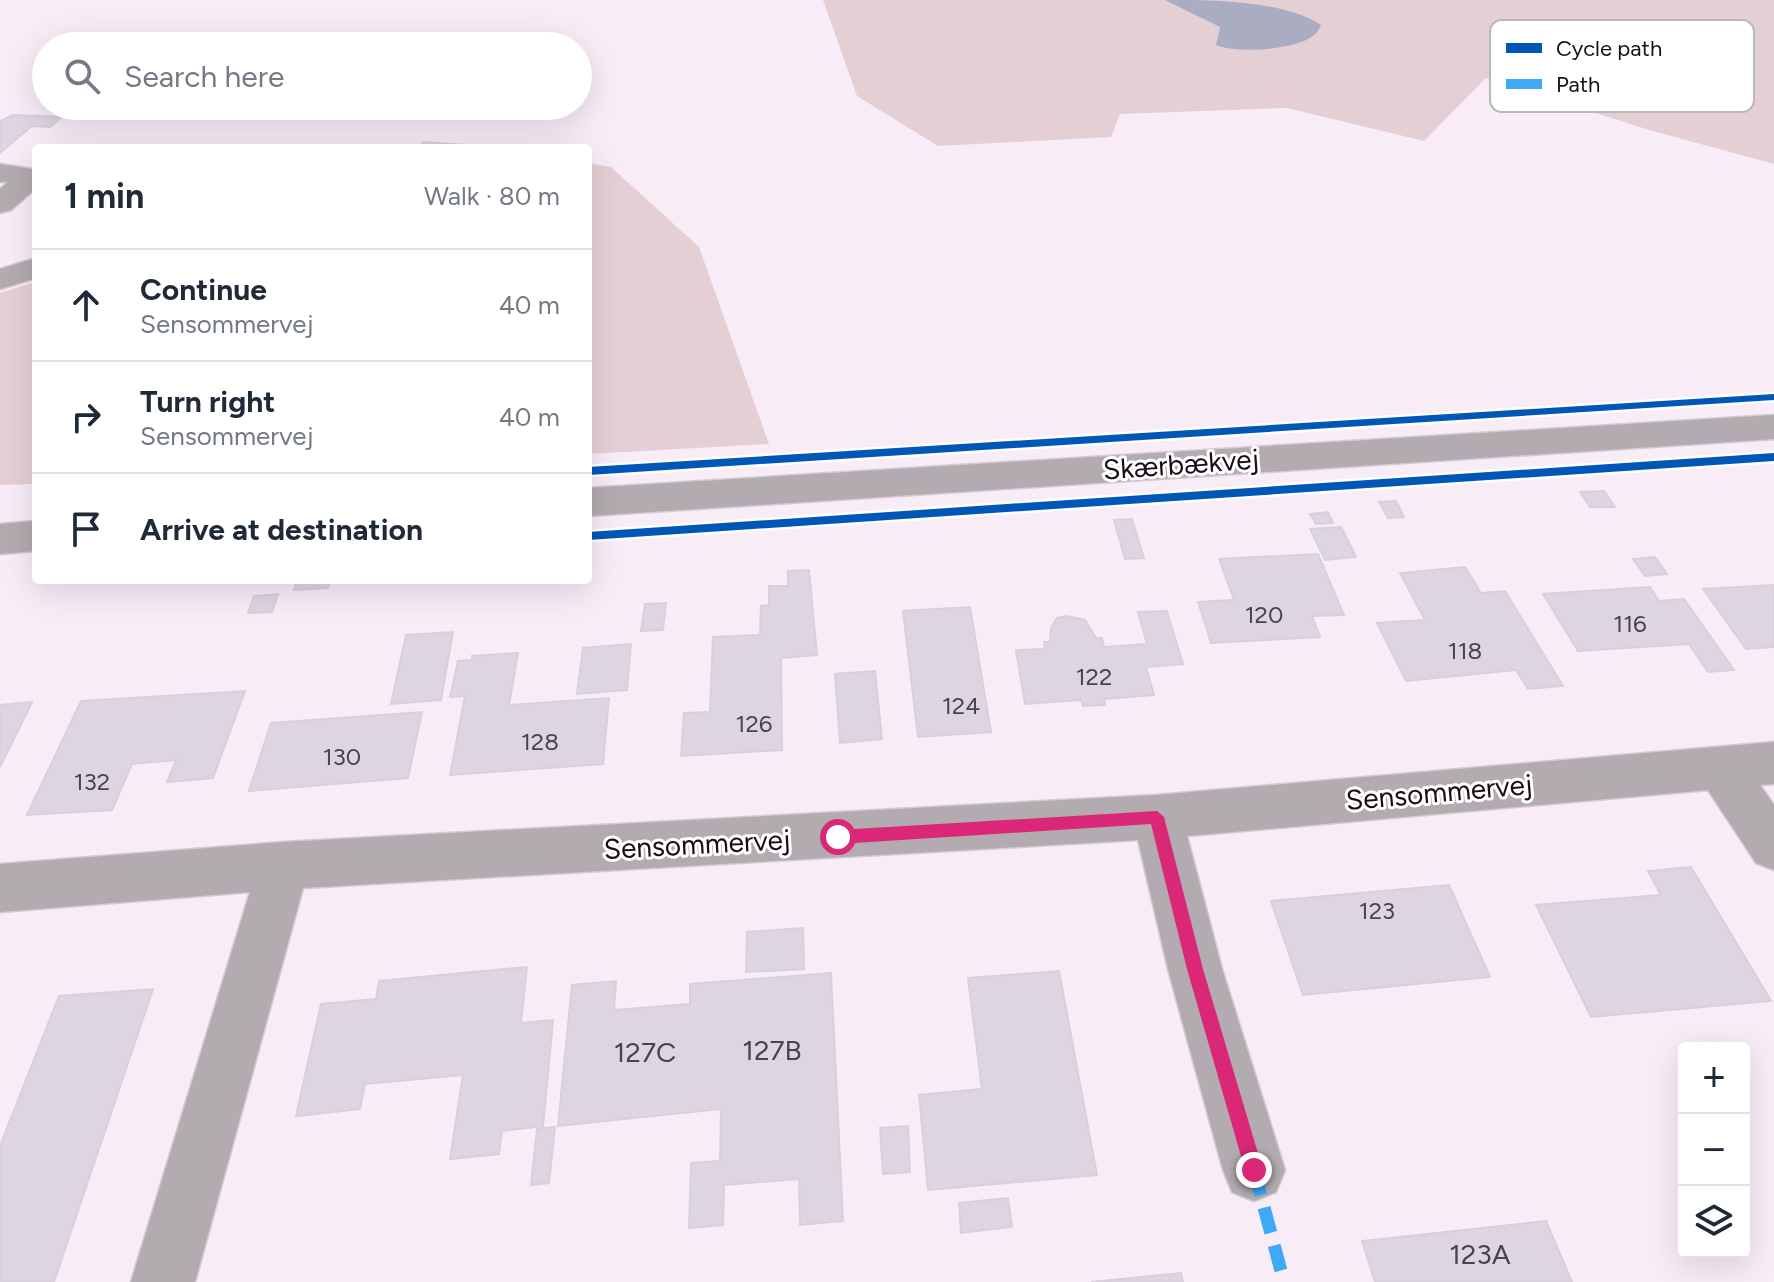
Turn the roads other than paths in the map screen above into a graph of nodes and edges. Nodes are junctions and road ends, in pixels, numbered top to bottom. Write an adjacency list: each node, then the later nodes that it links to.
1 (0, 173): 2 (street)
2 (0, 204)
3 (32, 269): 4 (street)
4 (0, 279)
5 (1774, 427): 6 (street, Skærbækvej)
6 (592, 502)
7 (32, 536): 8 (street)
8 (0, 539)
9 (1774, 763): 10 (street, Sensommervej)
10 (1720, 767): 11 (street, Sensommervej); 12 (street)
11 (1157, 817): 13 (street, Sensommervej); 15 (street)
12 (1774, 847)
13 (284, 866): 14 (street, Sensommervej); 16 (street)
14 (0, 888)
15 (1254, 1170)
16 (163, 1282)

